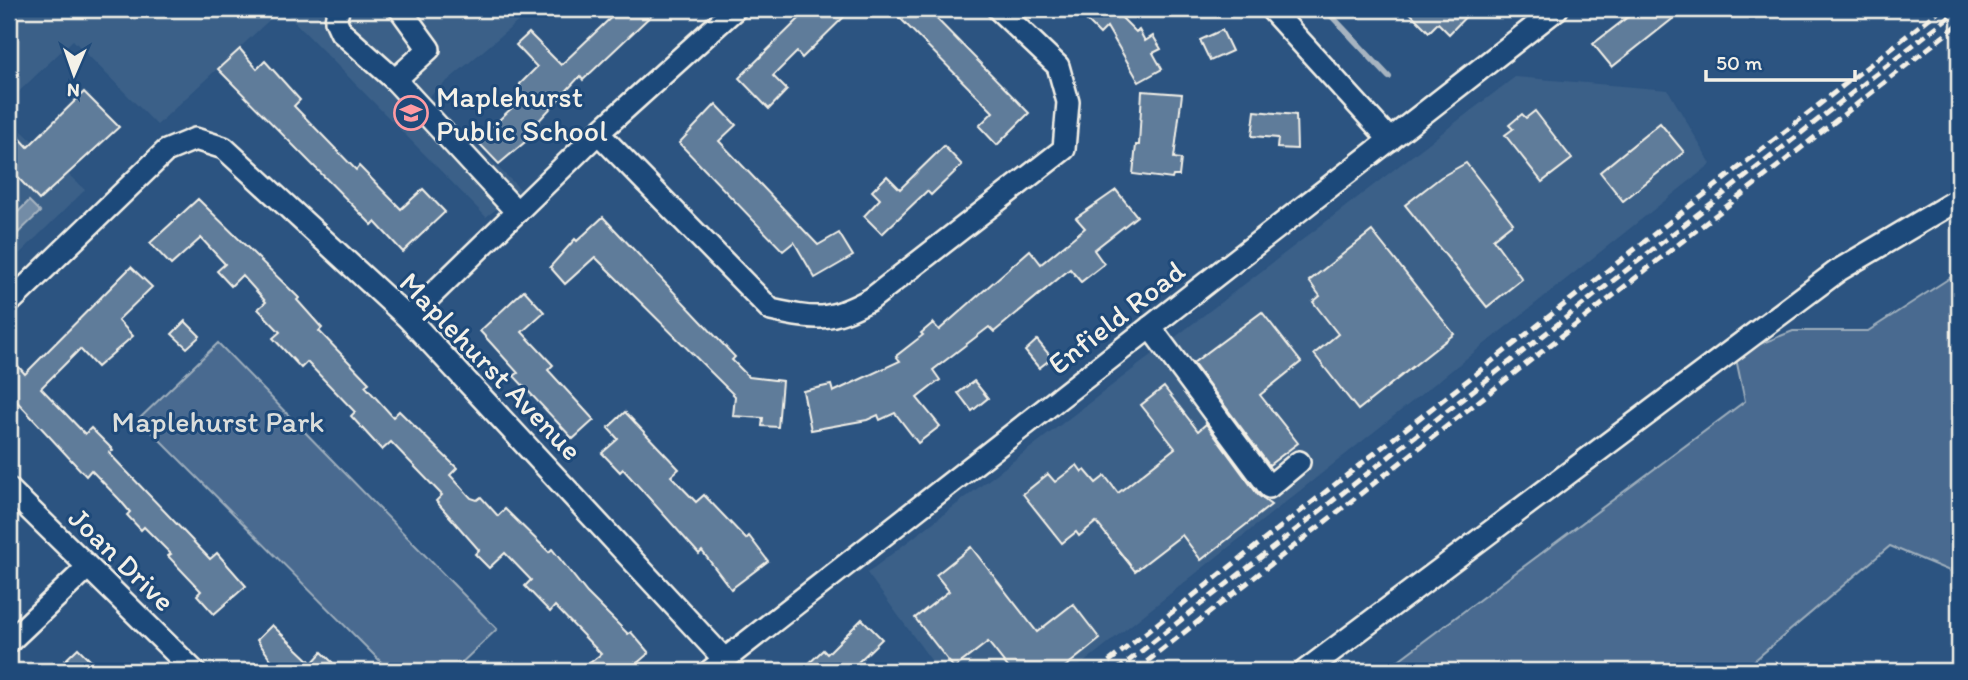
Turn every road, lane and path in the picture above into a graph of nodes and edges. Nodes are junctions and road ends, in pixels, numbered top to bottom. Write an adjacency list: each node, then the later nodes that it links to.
1 (338, 9): 7 (street)
2 (400, 9): 7 (street)
3 (735, 9): 8 (street)
4 (998, 9): 8 (street)
5 (1271, 9): 9 (street)
6 (1557, 9): 9 (street, Enfield Road)
7 (395, 80): 11 (street)
8 (598, 133): 11 (street)
9 (1390, 140): 14 (street, Enfield Road)
10 (1959, 199): 21 (street)
11 (517, 212): 13 (street)
12 (9, 303): 13 (street, Maplehurst Avenue)
13 (408, 318): 19 (street, Maplehurst Avenue)
14 (1150, 327): 15 (street); 19 (street, Enfield Road)
15 (1299, 462)
16 (9, 489): 17 (street, Joan Drive)
17 (88, 568): 18 (street); 20 (street, Joan Drive)
18 (9, 642)
19 (718, 665)
20 (194, 671)
21 (1305, 671)

